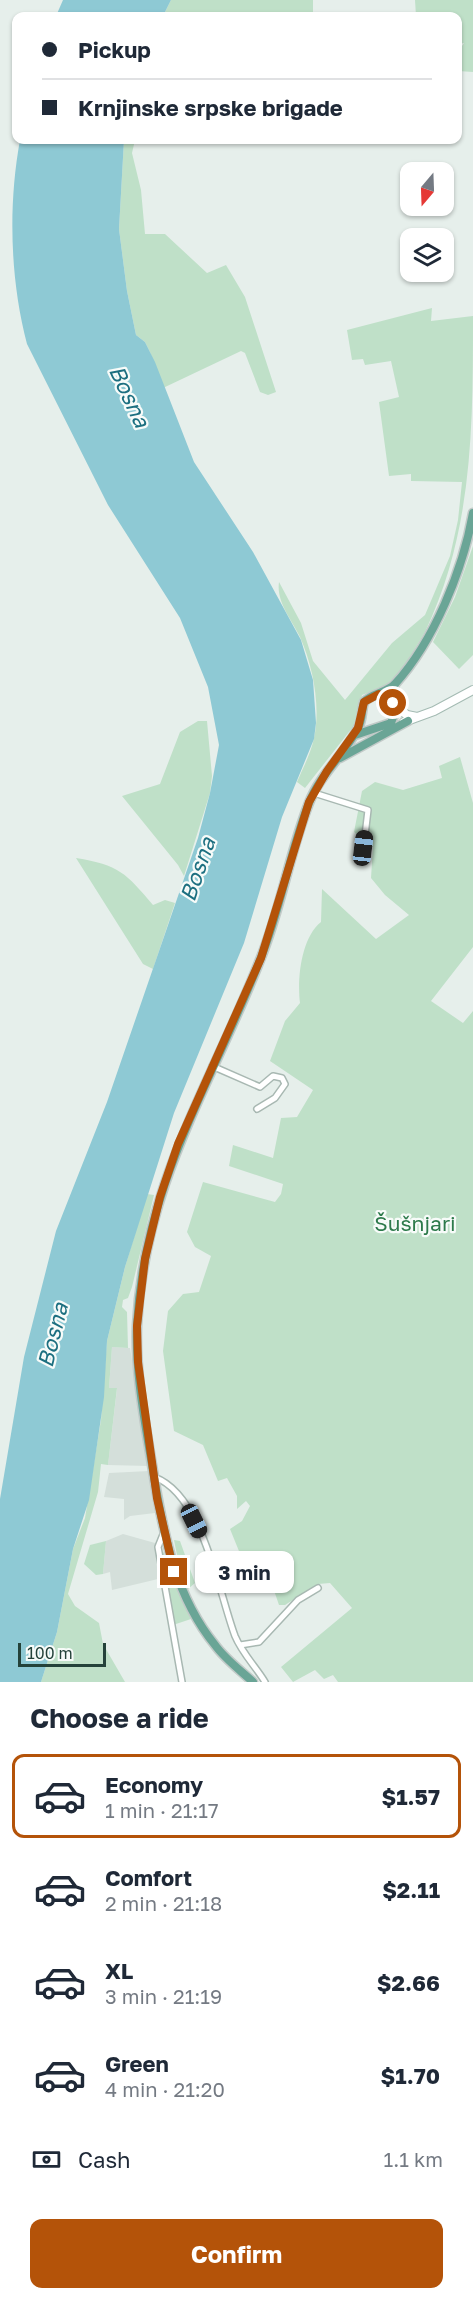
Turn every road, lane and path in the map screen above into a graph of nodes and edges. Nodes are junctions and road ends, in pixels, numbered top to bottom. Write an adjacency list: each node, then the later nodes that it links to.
1 (473, 513): 2 (main road)
2 (394, 685): 4 (main road); 5 (main road)
3 (473, 690): 7 (street)
4 (375, 695): 5 (main road); 6 (main road)
5 (393, 704): 7 (street); 9 (main road)
6 (362, 716): 10 (main road); 11 (main road)
7 (422, 716): 8 (street)
8 (408, 721): 9 (street); 12 (main road)
9 (388, 725): 10 (main road)
10 (376, 728): 11 (main road)
11 (353, 736): 12 (main road)
12 (333, 763): 13 (main road)
13 (314, 793): 14 (street); 15 (main road)
14 (362, 861)
15 (212, 1066): 16 (street); 17 (main road)
16 (257, 1109)
17 (154, 1477): 18 (main road); 20 (street)
18 (164, 1532): 21 (street); 22 (main road)
19 (318, 1588): 20 (street)
20 (240, 1646): 23 (street)
21 (182, 1682)
22 (253, 1682)
23 (266, 1682)

